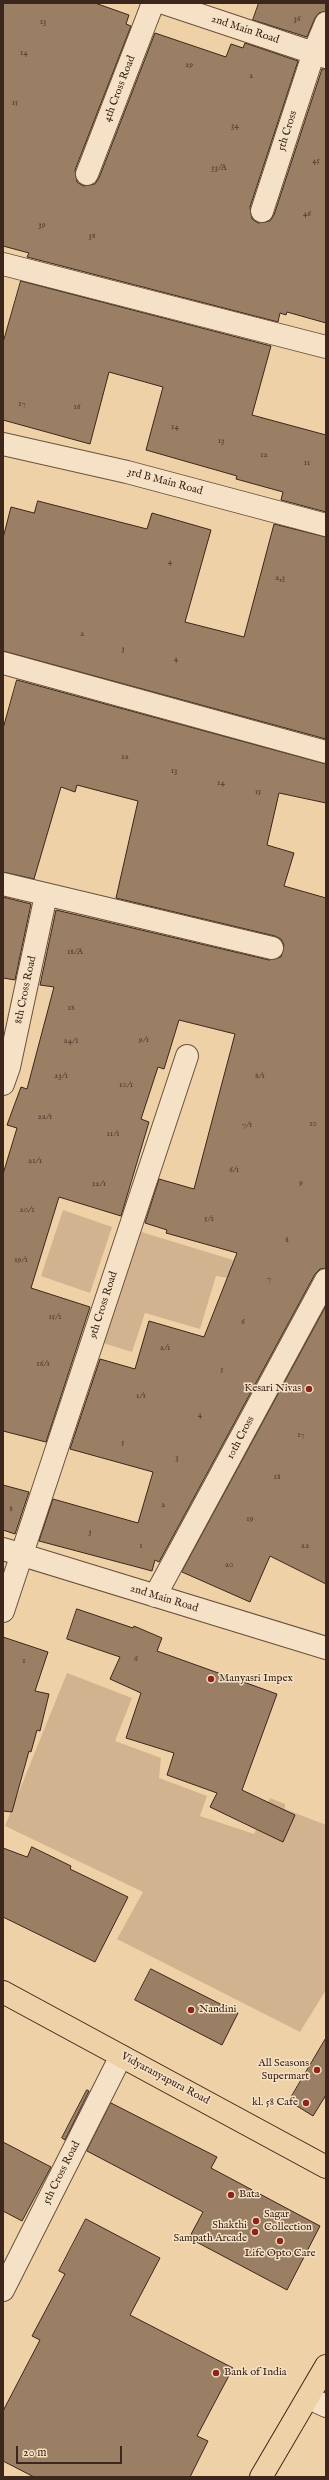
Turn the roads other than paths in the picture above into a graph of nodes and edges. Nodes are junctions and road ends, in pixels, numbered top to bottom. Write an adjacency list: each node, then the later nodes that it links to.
1 (153, 3): 5 (street, 4th Cross Road)
2 (164, 3): 4 (street, 2nd Main Road)
3 (326, 23): 4 (street, 5th Cross)
4 (320, 54): 6 (street, 5th Cross)
5 (86, 174)
6 (262, 211)
7 (3, 264): 8 (street)
8 (326, 347)
9 (3, 444): 10 (street, 3rd B Main Road)
10 (326, 525)
11 (3, 663): 12 (street)
12 (326, 752)
13 (3, 884): 14 (street)
14 (46, 895): 15 (street); 17 (street, 8th Cross Road)
15 (272, 948)
16 (187, 1056): 19 (street, 9th Cross Road)
17 (3, 1084)
18 (326, 1280): 20 (street, 10th Cross)
19 (12, 1551): 20 (street, 2nd Main Road); 21 (street, 9th Cross Road)
20 (155, 1596): 22 (street, 2nd Main Road)
21 (3, 1611)
22 (324, 1642)
23 (3, 1992): 24 (main road, Vidyaranyapura Road)
24 (121, 2056): 25 (main road, Vidyaranyapura Road); 26 (street, 5th Cross Road)
25 (326, 2167)
26 (9, 2262): 27 (street, 5th Cross Road)
27 (3, 2290)
28 (326, 2366): 29 (main road)
29 (318, 2402): 30 (main road)
30 (261, 2477)

